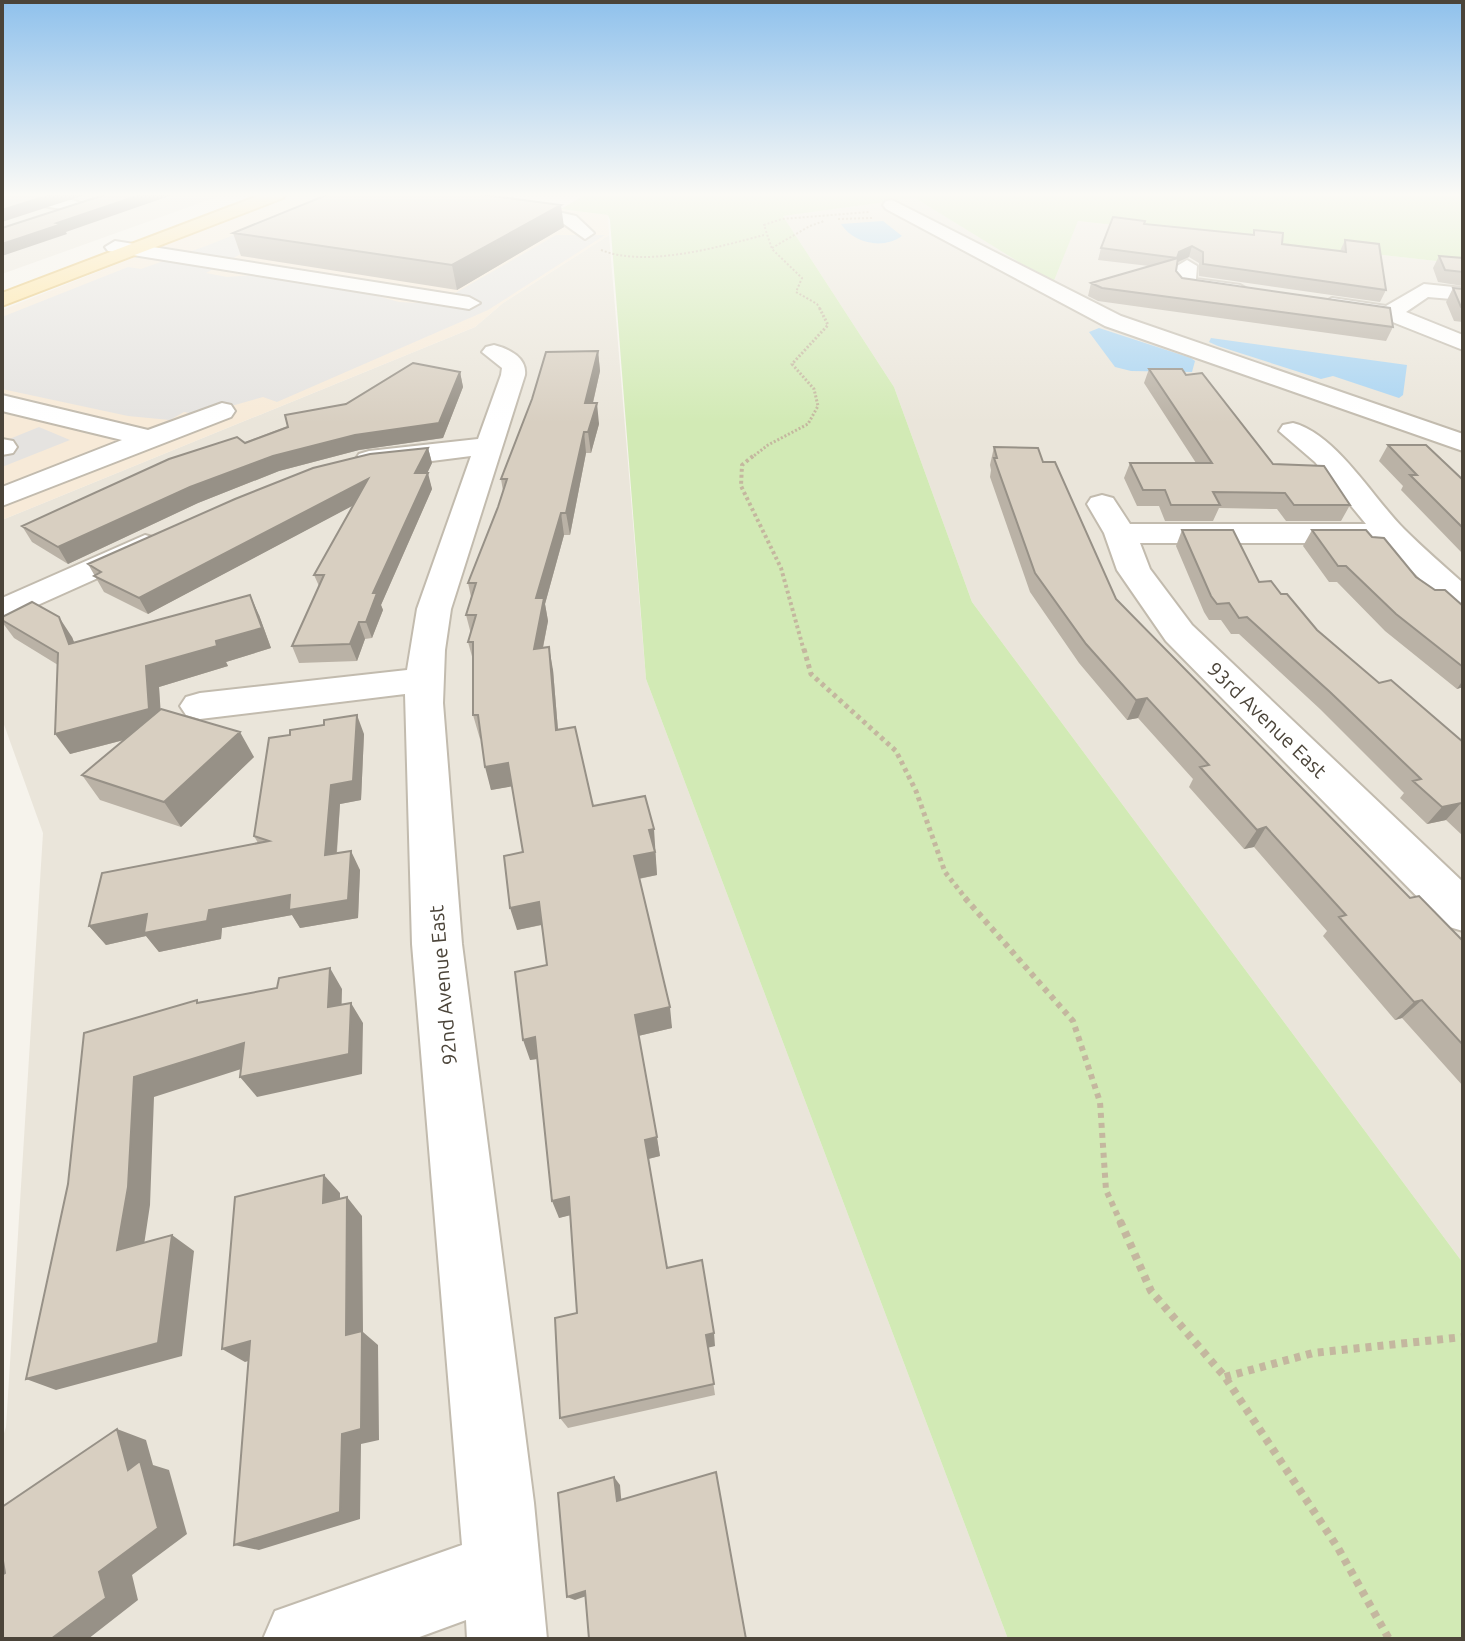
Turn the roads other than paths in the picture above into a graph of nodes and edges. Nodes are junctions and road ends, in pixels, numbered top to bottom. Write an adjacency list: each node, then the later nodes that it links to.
1 (56, 271): 6 (main road)
2 (72, 271): 9 (main road)
3 (266, 271): 11 (street)
4 (1012, 271): 20 (street)
5 (1186, 271): 7 (street)
6 (2, 288)
7 (1263, 294)
8 (1463, 294): 12 (street)
9 (2, 300)
10 (1310, 301): 12 (street)
11 (469, 303)
12 (1390, 313): 13 (street)
13 (1452, 331): 14 (street)
14 (1463, 343)
15 (494, 352): 21 (street, 92nd Avenue East)
16 (2, 403): 19 (street)
17 (222, 411): 19 (street)
18 (1293, 431): 25 (street)
19 (151, 439): 23 (street)
20 (1463, 443)
21 (487, 446): 22 (street); 28 (street, 92nd Avenue East)
22 (336, 468)
23 (5, 493)
24 (170, 533): 27 (street)
25 (1391, 534): 26 (street); 30 (street, 93rd Avenue East)
26 (1463, 602)
27 (2, 611)
28 (425, 680): 29 (street); 31 (street, 92nd Avenue East)
29 (200, 706)
30 (1463, 912)
31 (505, 1604): 32 (street)
32 (303, 1639)

